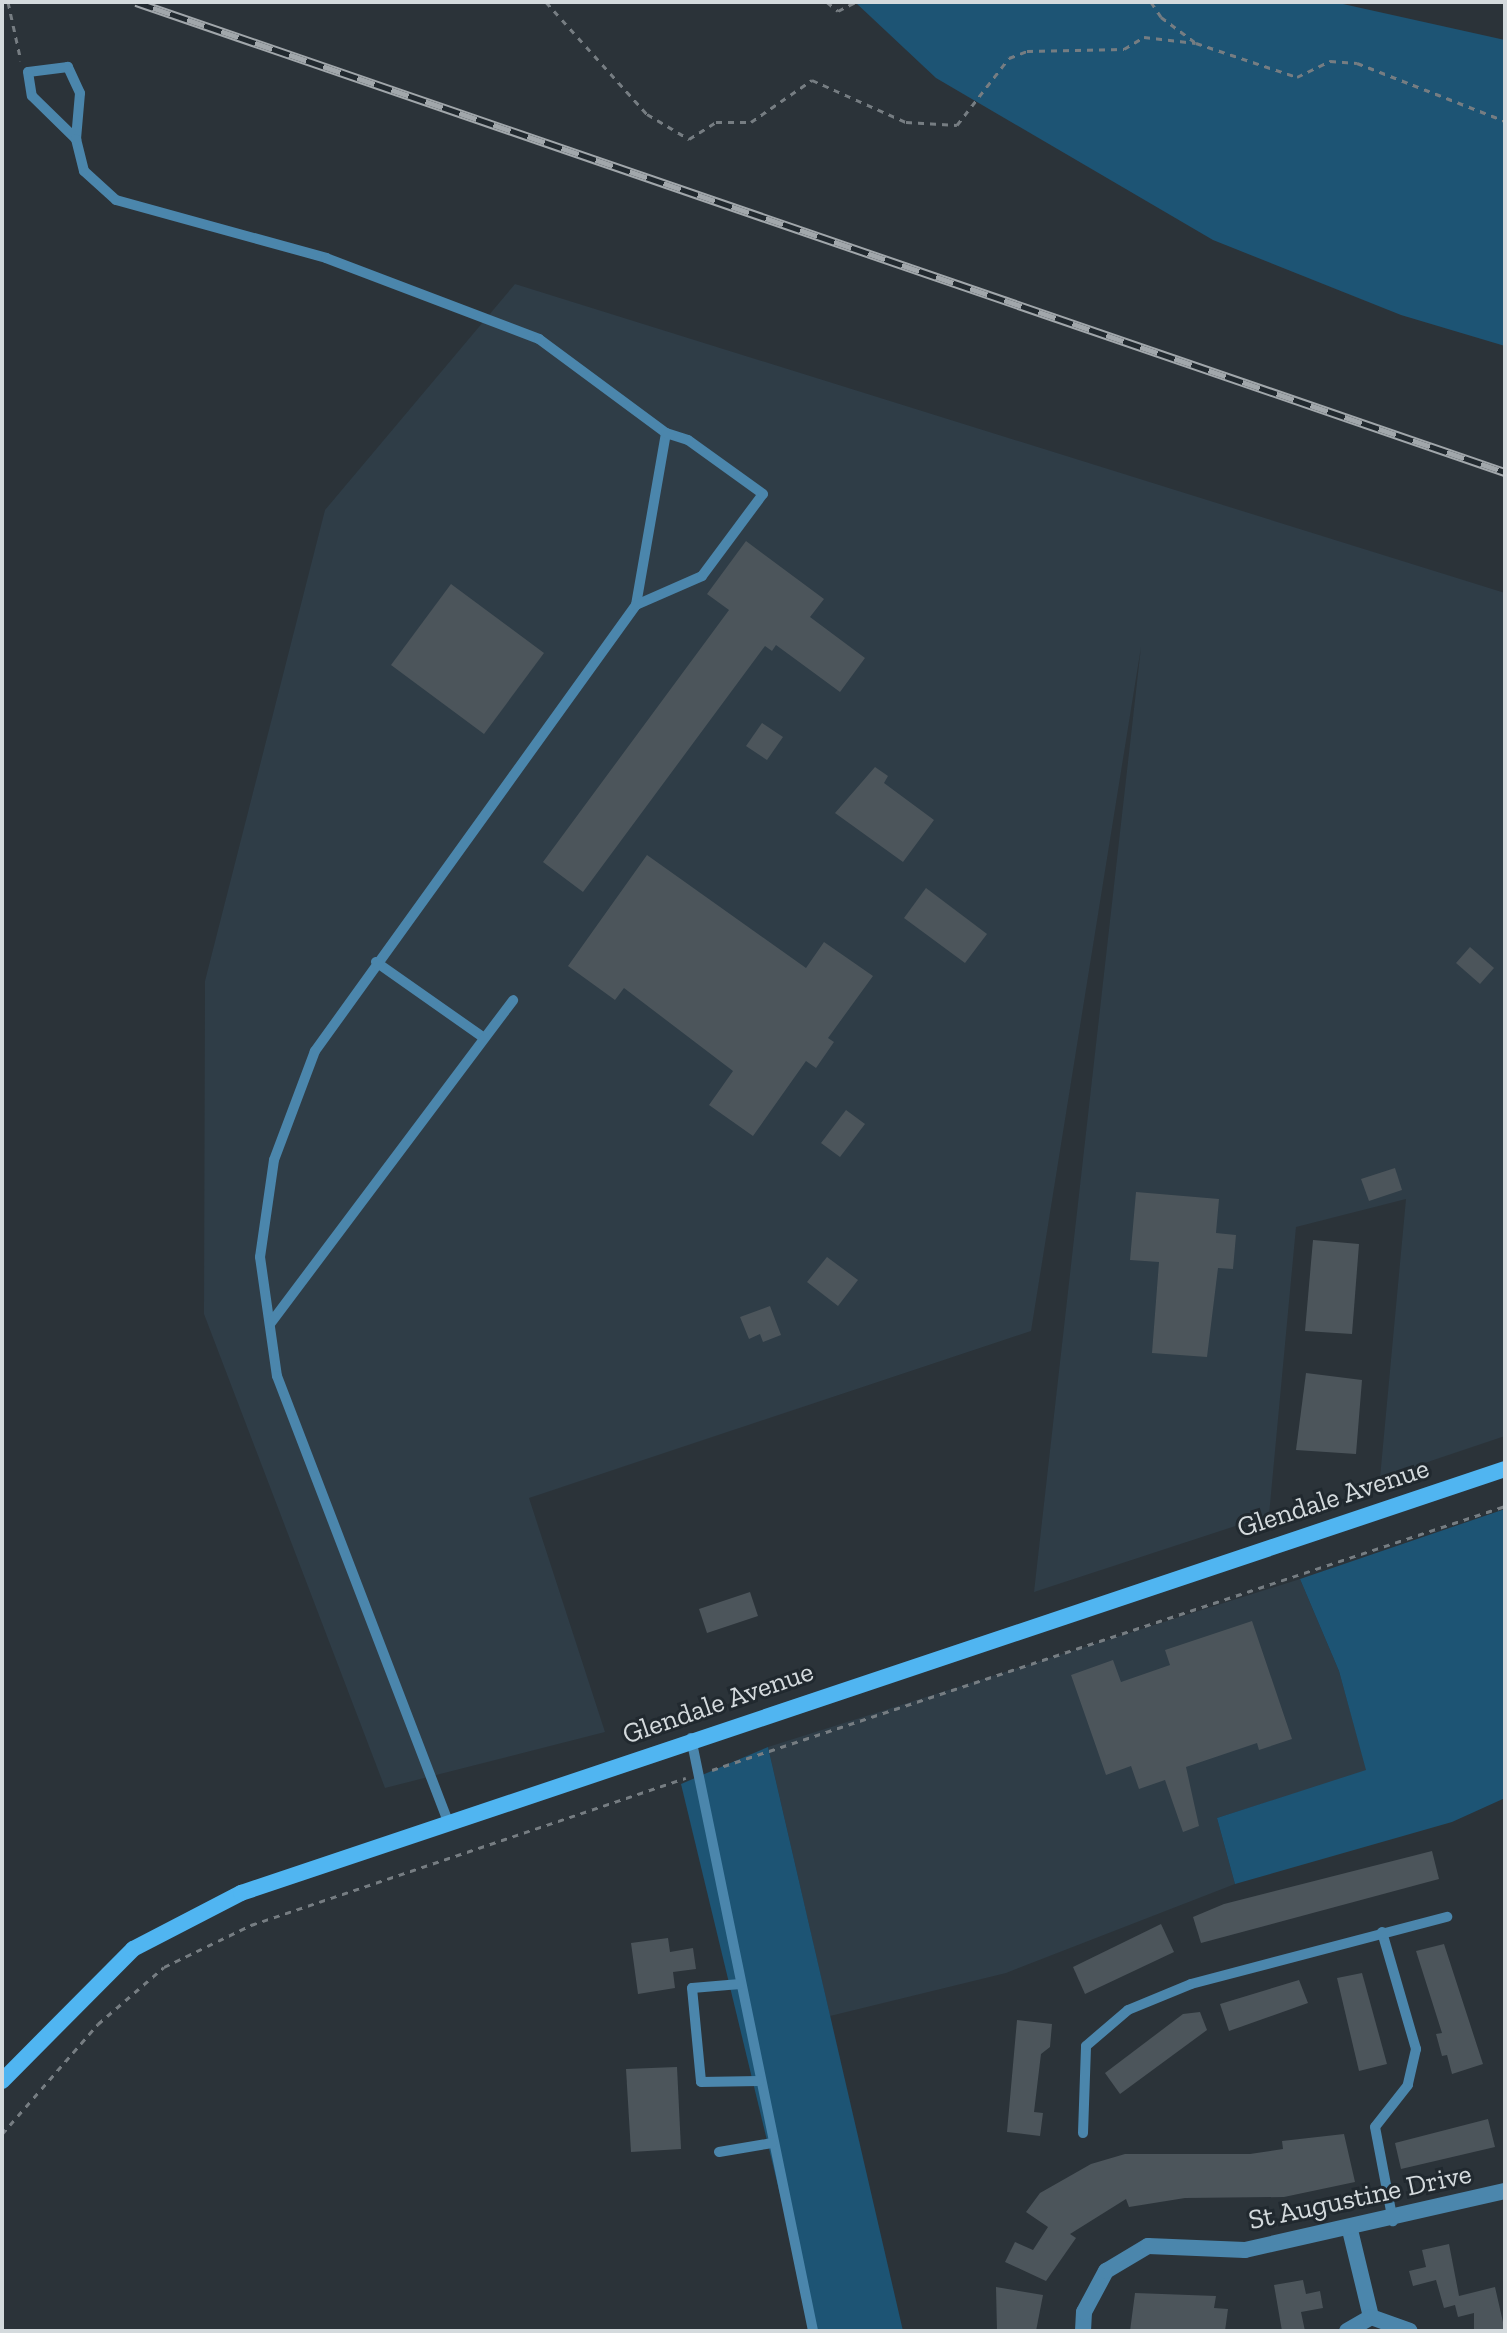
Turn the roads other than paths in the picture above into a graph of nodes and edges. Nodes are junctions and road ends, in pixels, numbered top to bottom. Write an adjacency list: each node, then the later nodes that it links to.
1 (76, 139): 1 (lane); 2 (lane)
2 (666, 433): 3 (lane); 3 (lane)
3 (636, 605): 4 (lane)
4 (376, 962): 6 (lane); 7 (lane)
5 (513, 1000): 6 (lane)
6 (484, 1038): 7 (lane)
7 (270, 1324): 10 (lane)
8 (1505, 1469): 9 (main road, Glendale Avenue)
9 (691, 1738): 10 (main road, Glendale Avenue); 13 (lane)
10 (448, 1822): 14 (main road, Glendale Avenue)
11 (1447, 1917): 12 (lane)
12 (1382, 1932): 16 (lane); 20 (lane)
13 (740, 1984): 15 (lane); 15 (lane)
14 (2, 2081)
15 (759, 2081): 17 (lane)
16 (1083, 2133)
17 (772, 2143): 18 (lane); 23 (lane)
18 (719, 2152)
19 (1505, 2191): 20 (street, St Augustine Drive)
20 (1393, 2221): 21 (street, St Augustine Drive)
21 (1350, 2230): 22 (street); 24 (street, St Augustine Drive)
22 (1371, 2317): 25 (street); 26 (street)
23 (813, 2331)
24 (1083, 2331)
25 (1347, 2331)
26 (1410, 2331)

